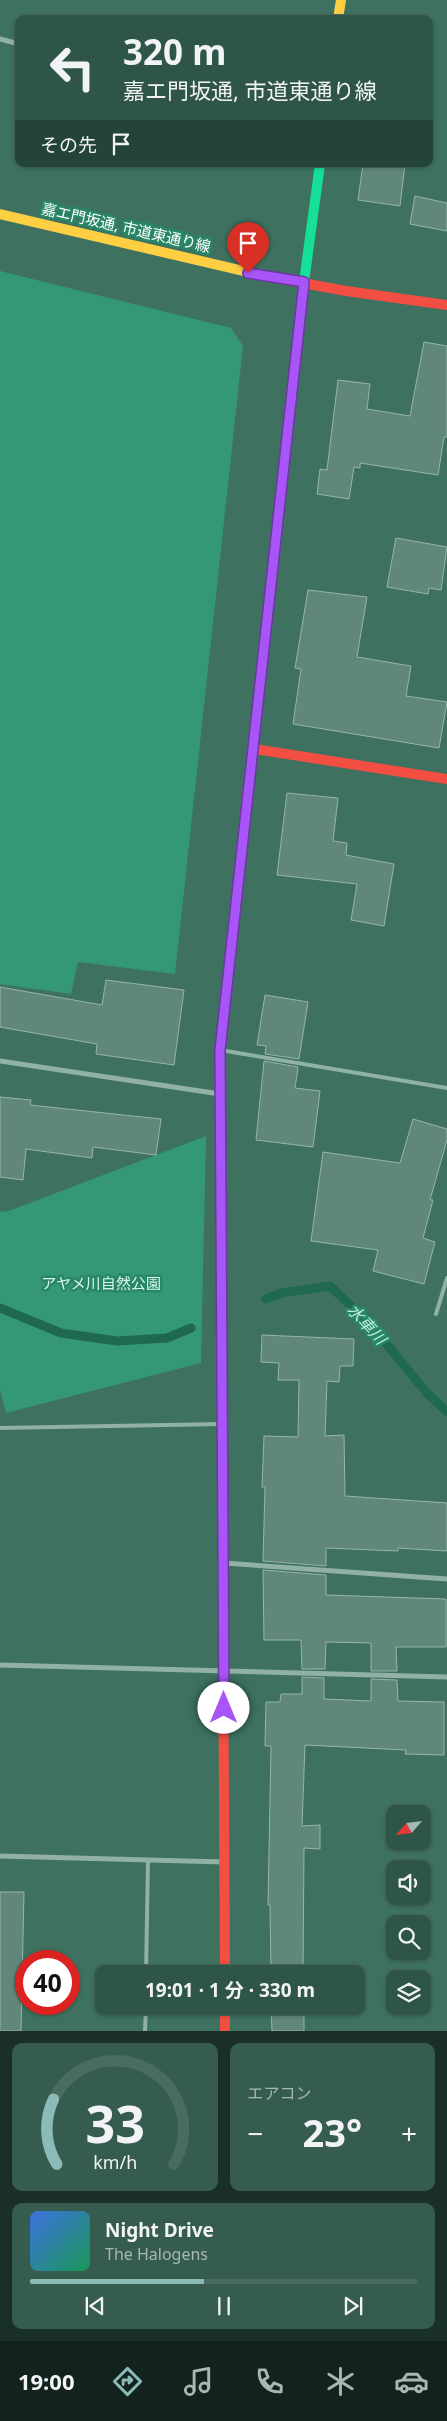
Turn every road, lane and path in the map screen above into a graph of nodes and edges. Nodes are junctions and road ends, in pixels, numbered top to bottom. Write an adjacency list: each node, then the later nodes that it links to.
1 (341, 0): 2 (street)
2 (339, 15)
3 (0, 40): 4 (street)
4 (15, 43)
5 (320, 167): 7 (street)
6 (0, 214): 7 (street, 嘉エ門坂通, 市道東通り線)
7 (304, 282): 8 (street, 嘉エ門坂通, 市道東通り線); 9 (street)
8 (447, 305)
9 (254, 749): 10 (street); 11 (street)
10 (447, 779)
11 (220, 1050): 13 (lane); 14 (street)
12 (0, 1061): 14 (street)
13 (447, 1088)
14 (220, 1094): 17 (street)
15 (447, 1278): 16 (lane)
16 (436, 1314)
17 (223, 1424): 18 (lane); 19 (street)
18 (0, 1428)
19 (224, 1564): 20 (street); 22 (street)
20 (447, 1579)
21 (0, 1665): 22 (street)
22 (224, 1670): 23 (street); 26 (street)
23 (447, 1676)
24 (0, 1856): 25 (street)
25 (148, 1860): 26 (street); 27 (lane)
26 (225, 1862): 28 (street)
27 (146, 1965)
28 (225, 1965)
29 (146, 2015): 31 (lane)
30 (225, 2015): 32 (street)
31 (145, 2031)
32 (225, 2031)

